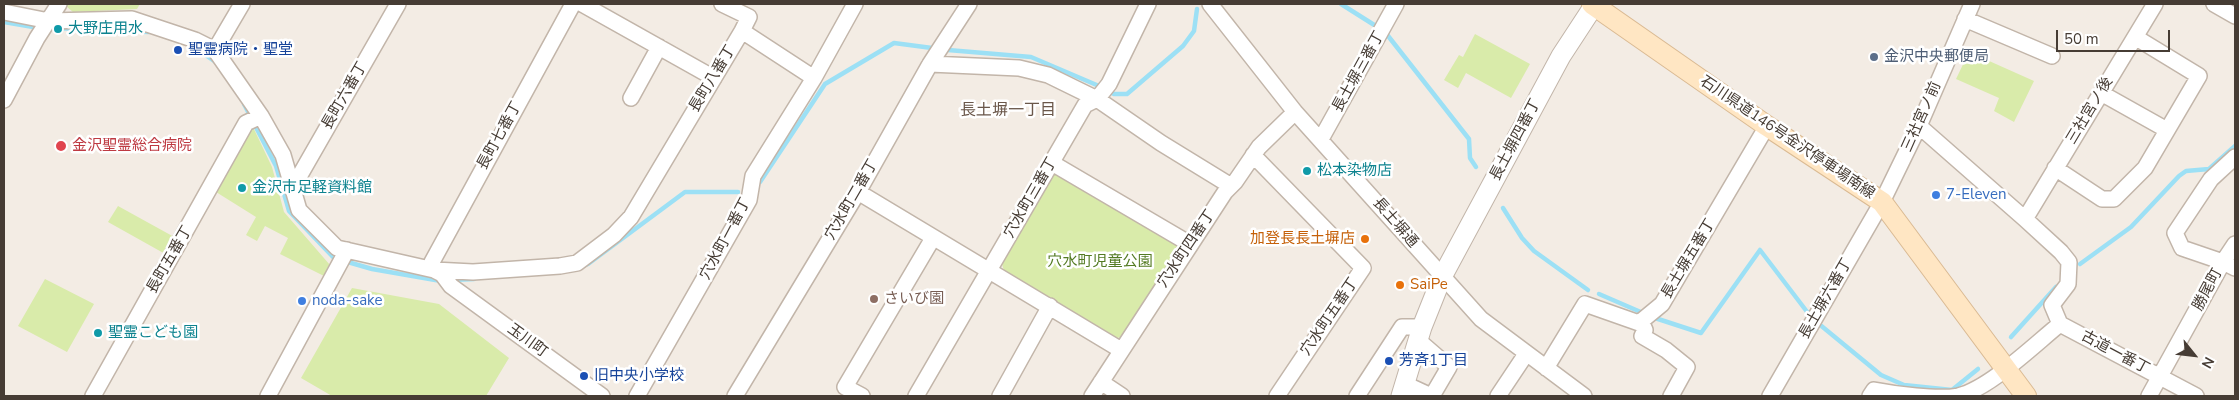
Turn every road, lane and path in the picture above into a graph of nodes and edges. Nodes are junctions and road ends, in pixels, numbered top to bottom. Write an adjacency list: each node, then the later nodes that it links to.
1 (59, 4): 19 (street)
2 (242, 4): 23 (street)
3 (398, 4): 43 (street, 長町六番丁)
4 (573, 4): 53 (street, 長町七番丁)
5 (582, 4): 22 (street)
6 (722, 4): 20 (street)
7 (855, 4): 27 (street, 穴水町一番丁)
8 (969, 4): 25 (street, 穴水町二番丁)
9 (1148, 4): 30 (street, 穴水町三番丁)
10 (1210, 4): 32 (street, 長土塀通)
11 (1396, 4): 37 (street, 長土塀三番丁)
12 (1594, 4): 34 (main road, 石川県道146号金沢停車場南線); 54 (street, 長土塀四番丁)
13 (1972, 4): 18 (street, 三社宮ノ前)
14 (2155, 4): 21 (street, 三社宮ノ後)
15 (2214, 4): 17 (street)
16 (4, 12): 19 (street)
17 (2235, 16)
18 (1965, 19): 24 (street); 35 (street, 三社宮ノ前)
19 (49, 21): 23 (street); 31 (street)
20 (742, 32): 26 (street, 長町八番丁); 27 (street)
21 (2135, 37): 28 (street, 三社宮ノ後); 36 (street)
22 (659, 47): 26 (street); 29 (street)
23 (215, 50): 33 (street)
24 (2052, 56)
25 (930, 64): 30 (street); 44 (street, 穴水町二番丁)
26 (714, 78): 53 (street, 長町八番丁)
27 (814, 78): 69 (street, 穴水町一番丁)
28 (2101, 92): 36 (street); 41 (street, 三社宮ノ後)
29 (632, 98)
30 (1097, 99): 40 (street, 穴水町三番丁); 42 (street)
31 (4, 100)
32 (1294, 112): 37 (street, 長土塀通); 38 (street, 穴水町四番丁)
33 (261, 116): 43 (street); 66 (street, 長町五番丁)
34 (1767, 126): 45 (main road, 石川県道146号金沢停車場南線); 56 (street, 長土塀五番丁)
35 (1919, 126): 45 (street, 三社宮ノ前); 46 (street)
36 (2167, 130): 41 (street)
37 (1321, 139): 54 (street, 長土塀通)
38 (1253, 154): 42 (street, 穴水町四番丁); 76 (street, 穴水町五番丁)
39 (2235, 157): 51 (street)
40 (1052, 162): 48 (street); 52 (street, 穴水町三番丁)
41 (2055, 168): 46 (street, 三社宮ノ後)
42 (1231, 186): 48 (street, 穴水町四番丁)
43 (292, 189): 50 (street)
44 (858, 192): 47 (street); 70 (street, 穴水町二番丁)
45 (1882, 202): 62 (main road, 石川県道146号金沢停車場南線); 82 (street, 長土塀六番丁)
46 (2025, 219): 57 (street)
47 (933, 238): 52 (street); 71 (street)
48 (1190, 244): 59 (street, 穴水町四番丁)
49 (2235, 244): 51 (street, 勝尾町)
50 (347, 250): 53 (street); 67 (street)
51 (2229, 265): 63 (street, 勝尾町)
52 (989, 270): 55 (street); 72 (street, 穴水町三番丁)
53 (443, 277): 68 (street, 玉川町)
54 (1442, 277): 58 (street, 長土塀四番丁); 60 (street, 長土塀通)
55 (1050, 306): 59 (street); 73 (street)
56 (1642, 321): 61 (street); 81 (street)
57 (2060, 324): 62 (street); 63 (street, 古道一番丁)
58 (1421, 334): 65 (street, 長土塀四番丁); 77 (street); 78 (street)
59 (1121, 350): 64 (street, 穴水町四番丁)
60 (1526, 354): 61 (street, 長土塀通); 79 (street)
61 (1546, 368): 80 (street, 長土塀通)
62 (2006, 368): 83 (street); 84 (main road, 石川県道146号金沢停車場南線)
63 (2161, 377): 85 (street, 勝尾町); 86 (street, 古道一番丁)
64 (1101, 382): 74 (street, 穴水町四番丁); 75 (street)
65 (1403, 390): 78 (street)
66 (93, 396)
67 (268, 396)
68 (602, 396)
69 (637, 396)
70 (736, 396)
71 (862, 396)
72 (916, 396)
73 (1000, 396)
74 (1092, 396)
75 (1122, 396)
76 (1277, 396)
77 (1357, 396)
78 (1431, 396)
79 (1498, 396)
80 (1584, 396)
81 (1671, 396)
82 (1770, 396)
83 (1870, 396)
84 (2026, 396)
85 (2148, 396)
86 (2196, 396)

